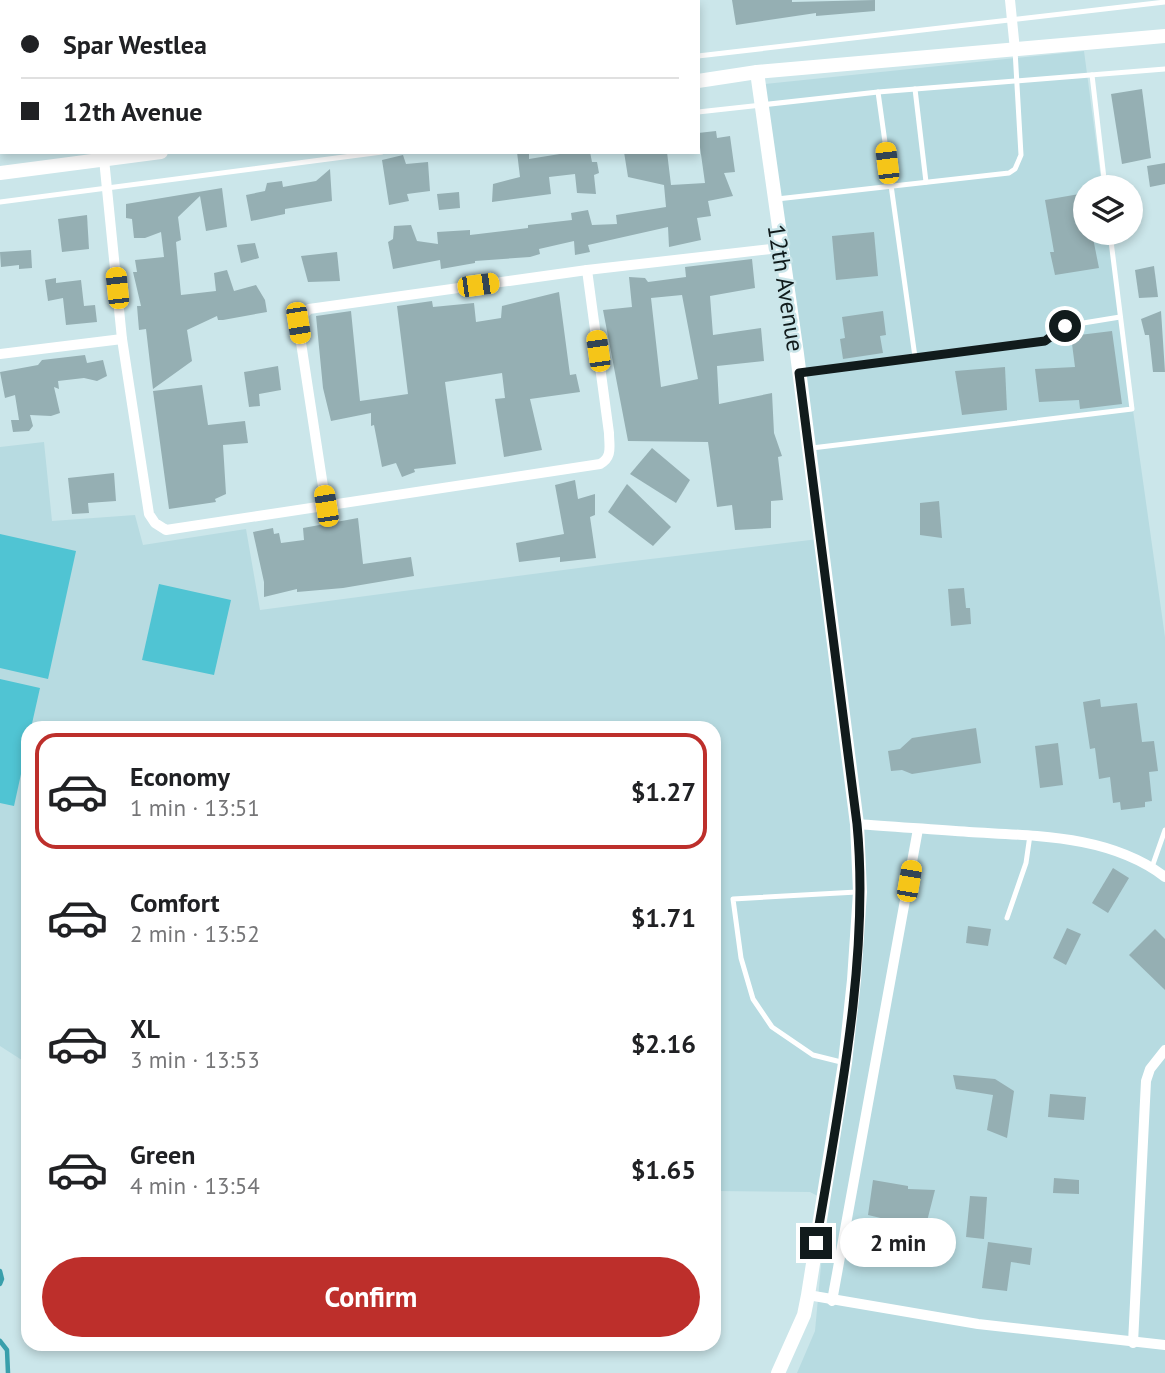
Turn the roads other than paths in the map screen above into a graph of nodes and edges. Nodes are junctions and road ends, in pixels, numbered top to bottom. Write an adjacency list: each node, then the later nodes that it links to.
1 (1010, 0): 3 (street)
2 (1165, 2): 3 (lane)
3 (1013, 20): 5 (street); 6 (lane)
4 (1165, 36): 5 (street)
5 (1015, 50): 8 (street); 11 (lane)
6 (700, 56)
7 (1165, 69): 9 (lane)
8 (757, 72): 10 (street); 14 (street, 12th Avenue)
9 (1092, 75): 11 (lane); 20 (lane)
10 (700, 80)
11 (1018, 80): 12 (lane); 21 (lane)
12 (915, 89): 13 (lane); 21 (lane)
13 (878, 92): 14 (lane); 22 (lane)
14 (760, 104): 15 (lane); 24 (street, 12th Avenue)
15 (700, 112)
16 (145, 154): 18 (street)
17 (367, 154): 23 (lane)
18 (104, 159): 19 (street); 23 (street)
19 (0, 173)
20 (1104, 175)
21 (926, 182): 22 (lane)
22 (890, 186): 24 (lane); 32 (lane)
23 (107, 188): 25 (lane); 30 (street)
24 (773, 200): 27 (street, 12th Avenue)
25 (0, 202)
26 (1111, 245): 29 (lane)
27 (780, 248): 28 (street); 33 (street, 12th Avenue)
28 (587, 270): 35 (street); 35 (street)
29 (1120, 317): 32 (lane); 34 (lane)
30 (122, 339): 31 (street); 35 (street)
31 (0, 354)
32 (915, 358): 33 (lane)
33 (799, 373): 34 (street, 12th Avenue)
34 (808, 448): 36 (street, 12th Avenue)
35 (326, 506)
36 (857, 824): 37 (street); 42 (street, 12th Avenue)
37 (918, 829): 39 (street); 47 (street)
38 (1165, 830): 40 (lane)
39 (1030, 835): 40 (street); 43 (lane)
40 (1152, 867): 41 (street)
41 (1165, 877)
42 (860, 892): 45 (street, 12th Avenue); 45 (lane)
43 (1007, 918)
44 (1165, 1050): 48 (street)
45 (845, 1063): 46 (street, 12th Avenue)
46 (808, 1295): 47 (street); 50 (street, 12th Avenue)
47 (832, 1300): 48 (street)
48 (1133, 1343): 49 (street)
49 (1165, 1345)
50 (778, 1373)

